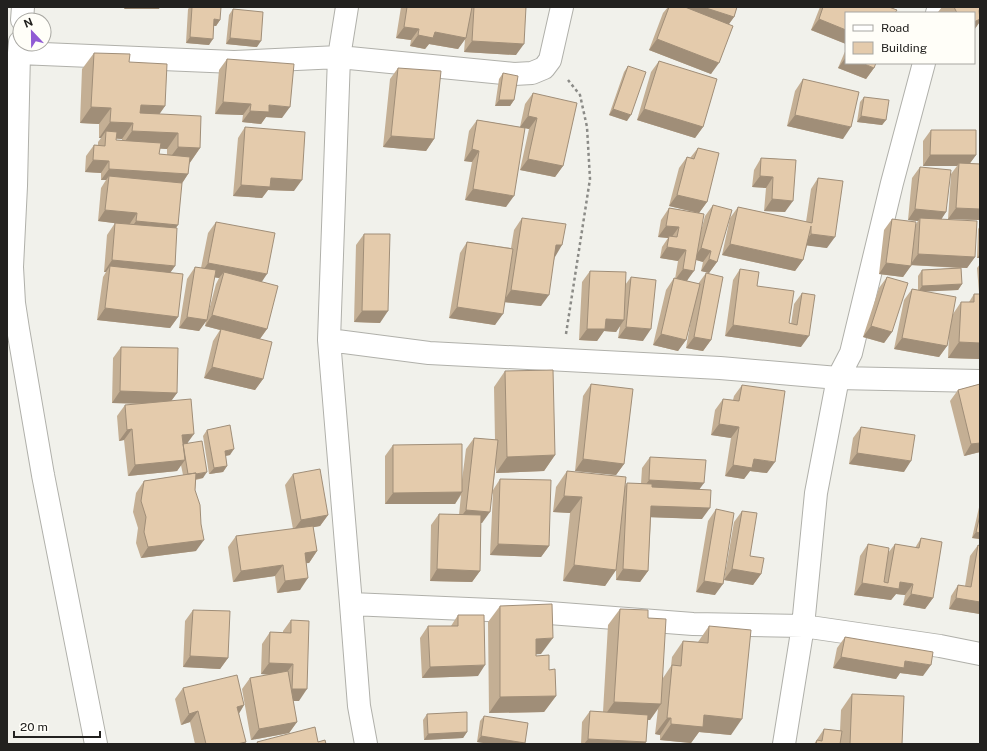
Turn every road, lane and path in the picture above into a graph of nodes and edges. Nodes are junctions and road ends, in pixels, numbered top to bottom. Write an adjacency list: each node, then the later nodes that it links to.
1 (347, 7): 5 (street)
2 (562, 7): 6 (street)
3 (52, 50): 5 (street)
4 (19, 52): 15 (street)
5 (339, 57): 6 (street); 8 (street)
6 (550, 60): 9 (path)
7 (924, 64): 10 (street)
8 (329, 340): 9 (street); 12 (street)
9 (563, 359): 10 (street)
10 (838, 378): 11 (street); 13 (street)
11 (980, 381)
12 (351, 604): 13 (street); 16 (street)
13 (803, 626): 14 (street); 17 (street)
14 (980, 654)
15 (96, 744)
16 (366, 744)
17 (784, 744)

